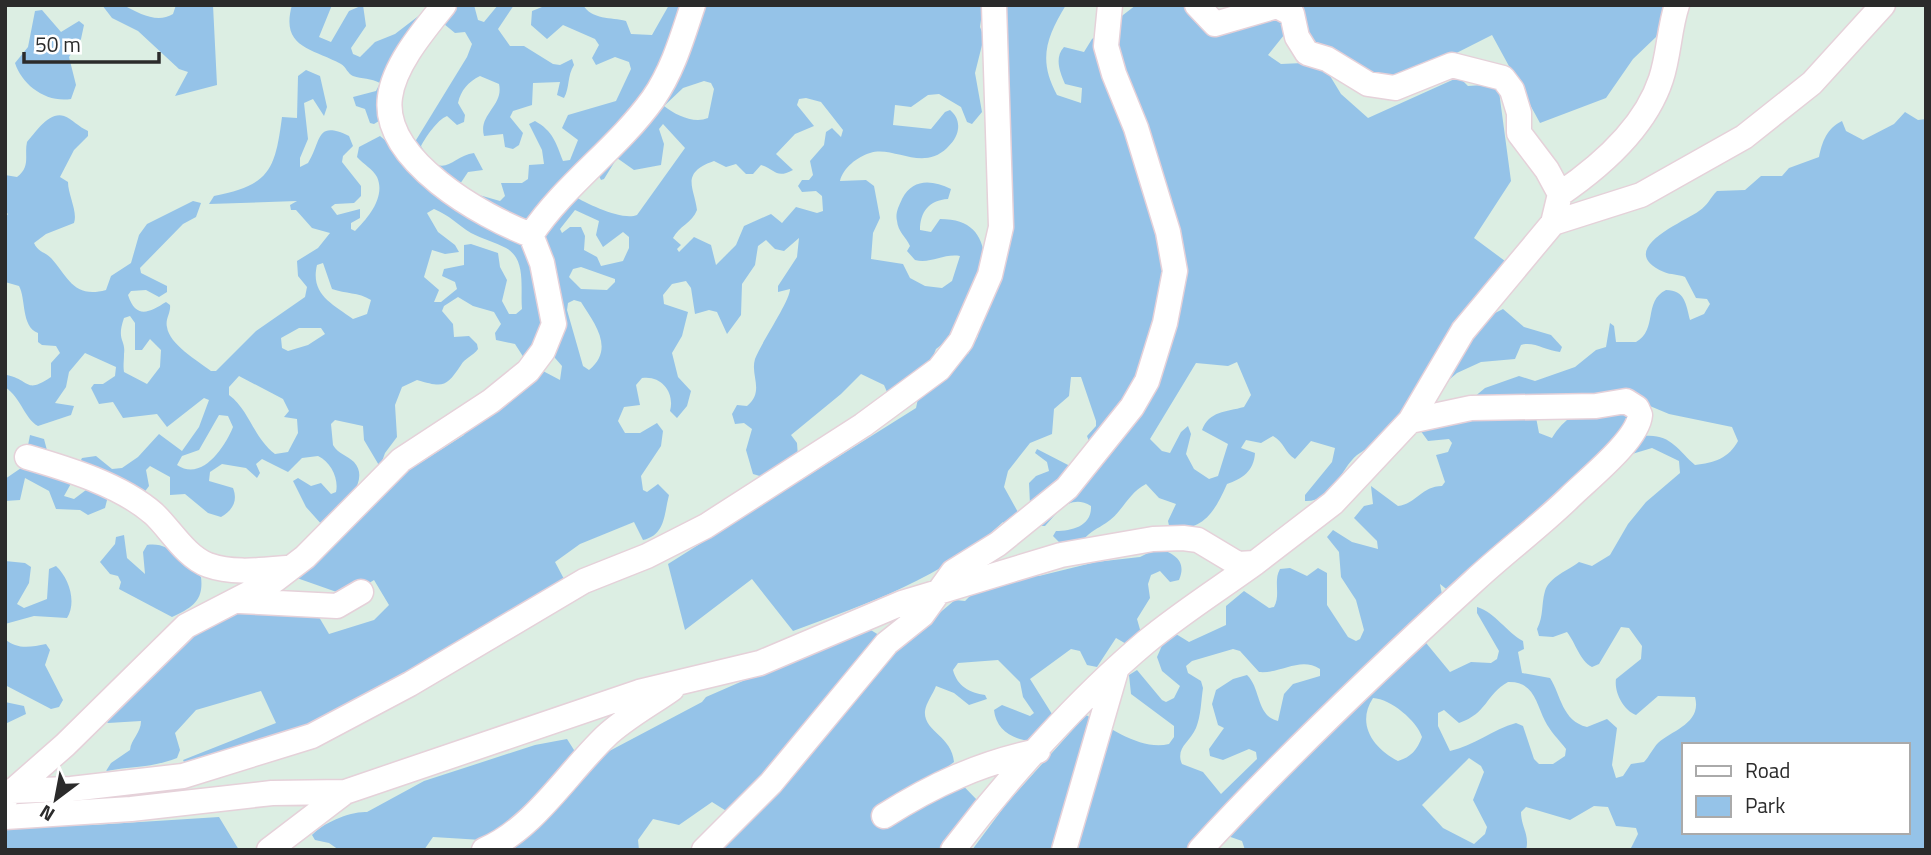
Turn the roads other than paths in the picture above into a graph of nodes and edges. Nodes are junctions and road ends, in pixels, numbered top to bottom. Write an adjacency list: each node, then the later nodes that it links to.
1 (444, 5): 10 (street)
2 (693, 5): 10 (street)
3 (994, 5): 22 (street)
4 (1197, 5): 8 (street)
5 (1677, 5): 8 (street)
6 (1883, 5): 9 (street)
7 (1110, 6): 16 (street)
8 (1560, 194): 9 (street)
9 (1553, 223): 11 (street)
10 (531, 235): 14 (street)
11 (1409, 422): 13 (street); 30 (street)
12 (27, 457): 14 (street)
13 (1255, 563): 16 (street); 18 (street)
14 (292, 567): 17 (street)
15 (361, 592): 17 (street)
16 (938, 593): 19 (street); 27 (street)
17 (232, 601): 22 (street)
18 (1116, 671): 20 (street); 29 (street)
19 (682, 683): 21 (street); 26 (street)
20 (1038, 751): 23 (street); 28 (street)
21 (345, 792): 24 (street); 25 (street)
22 (8, 795)
23 (884, 816)
24 (5, 817)
25 (269, 850)
26 (484, 850)
27 (704, 850)
28 (953, 850)
29 (1064, 850)
30 (1200, 850)

